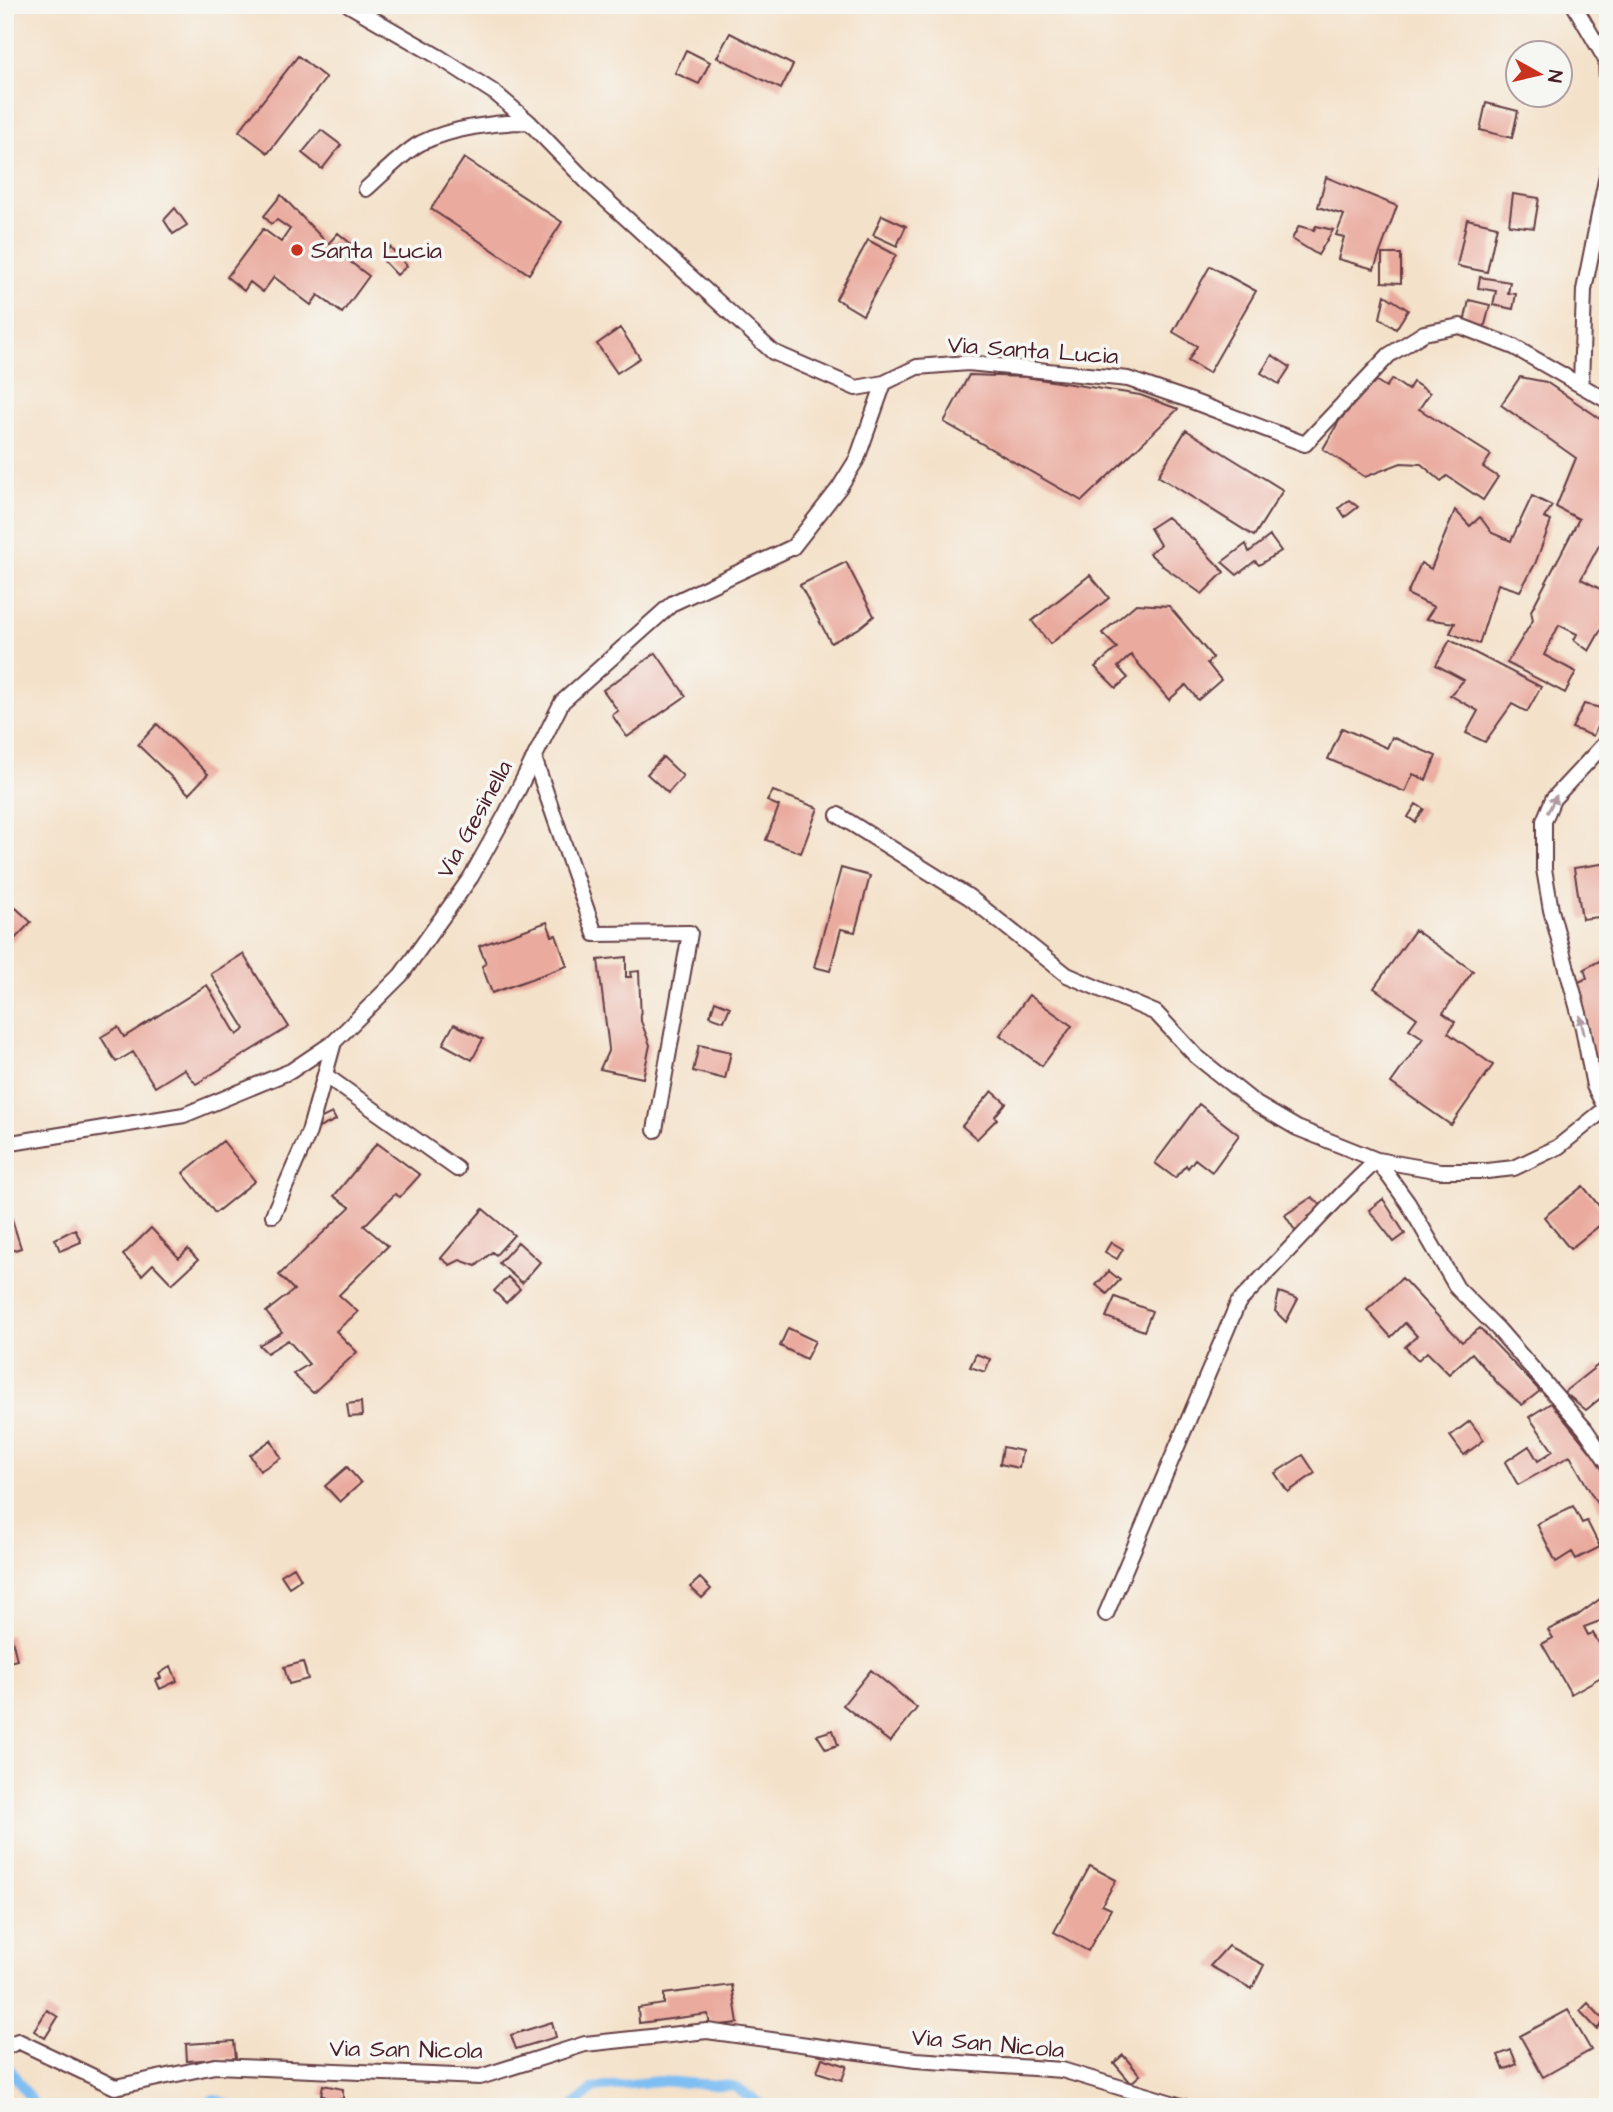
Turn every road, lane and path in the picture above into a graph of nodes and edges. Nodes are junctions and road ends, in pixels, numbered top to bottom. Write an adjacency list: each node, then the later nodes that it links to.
1 (349, 5): 4 (lane, Via Santa Lucia)
2 (1574, 5): 3 (lane)
3 (1608, 98)
4 (529, 122): 6 (lane); 7 (lane, Via Santa Lucia)
5 (1608, 170): 8 (lane)
6 (366, 189)
7 (884, 383): 8 (lane, Via Santa Lucia); 11 (lane, Via Gesinella)
8 (1581, 385): 9 (lane)
9 (1608, 401)
10 (1608, 740): 15 (lane, one-way to 10)
11 (534, 758): 13 (lane, Via Gesinella); 16 (lane)
12 (838, 815): 18 (lane)
13 (334, 1042): 14 (lane); 17 (lane, Via Gesinella)
14 (325, 1075): 19 (lane); 20 (lane)
15 (1606, 1111): 18 (lane)
16 (655, 1130)
17 (5, 1144)
18 (1377, 1160): 21 (lane); 22 (lane)
19 (457, 1169)
20 (273, 1215)
21 (1608, 1464)
22 (1106, 1615)
23 (12, 2045): 24 (lane, Via San Nicola)
24 (1185, 2107)

